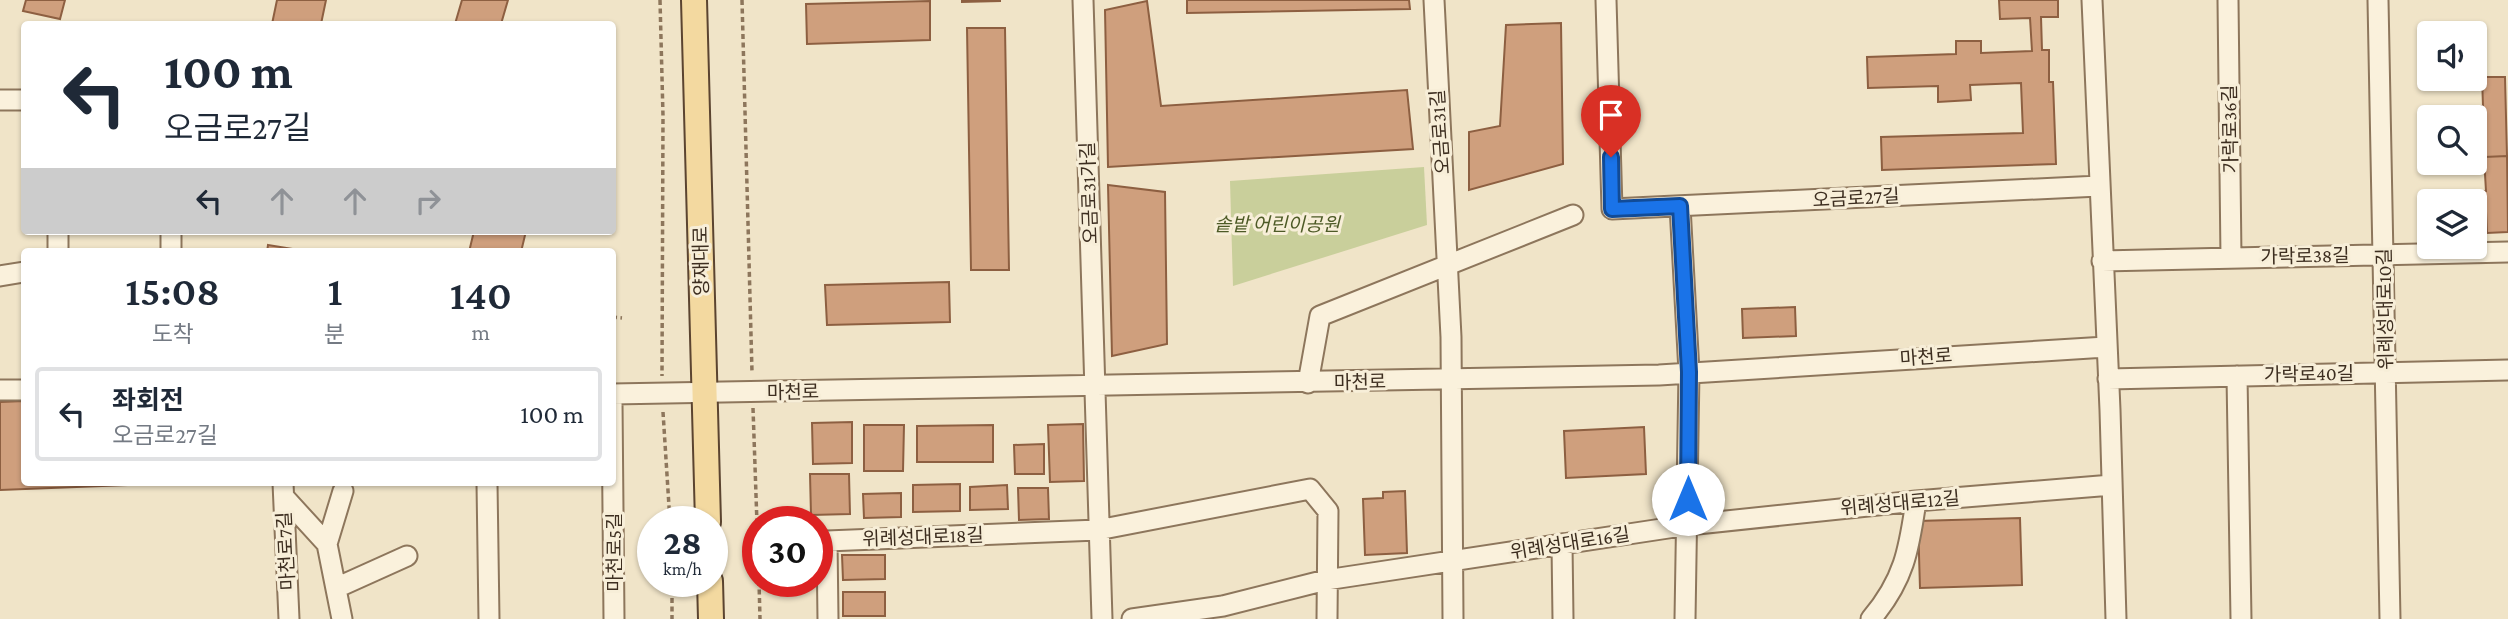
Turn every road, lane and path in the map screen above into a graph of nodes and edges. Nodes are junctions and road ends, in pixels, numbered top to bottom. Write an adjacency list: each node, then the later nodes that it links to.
1 (660, 0): 37 (path)
2 (694, 0): 38 (main road, 양재대로)
3 (742, 0): 35 (path)
4 (1083, 0): 32 (street, 오금로31가길)
5 (1434, 0): 19 (street, 오금로31길)
6 (1606, 0): 13 (street, 오금로27길)
7 (2092, 0): 12 (street)
8 (2228, 0): 17 (street, 가락로36길)
9 (2378, 0): 16 (street, 위례성대로10길)
10 (0, 100): 11 (street)
11 (21, 100)
12 (2099, 186): 13 (street, 오금로27길); 18 (street)
13 (1680, 206): 26 (street)
14 (1573, 215): 19 (street)
15 (2508, 252): 16 (street, 가락로38길)
16 (2384, 254): 17 (street, 가락로38길); 27 (street, 위례성대로10길)
17 (2231, 258): 18 (street, 가락로38길)
18 (2102, 261): 24 (street)
19 (1448, 264): 30 (street, 오금로31길); 31 (street)
20 (21, 272): 21 (street)
21 (0, 276)
22 (616, 317): 23 (path)
23 (622, 318)
24 (2106, 347): 26 (street, 마천로); 29 (street)
25 (2508, 370): 27 (street, 가락로40길)
26 (1689, 372): 30 (street, 마천로); 48 (street)
27 (2386, 372): 28 (street, 가락로40길); 77 (street, 위례성대로10길)
28 (2237, 376): 29 (street, 가락로40길); 76 (street, 가락로40길)
29 (2108, 379): 39 (street)
30 (1450, 381): 31 (street, 마천로); 53 (street)
31 (1308, 383): 32 (street, 마천로)
32 (1094, 387): 35 (street, 마천로); 49 (street)
33 (0, 390): 34 (street)
34 (21, 390)
35 (753, 393): 38 (street, 마천로); 47 (path)
36 (616, 394): 37 (street, 마천로)
37 (662, 394): 38 (street, 마천로); 45 (path)
38 (704, 394): 46 (main road, 양재대로)
39 (2112, 485): 44 (street, 위례성대로12길); 75 (street)
40 (487, 486): 62 (street)
41 (613, 486): 63 (street, 마천로5길)
42 (284, 490): 50 (street); 60 (street, 마천로7길)
43 (343, 491): 50 (street)
44 (1916, 501): 48 (street, 위례성대로12길); 74 (street)
45 (669, 506)
46 (708, 506)
47 (757, 506)
48 (1688, 525): 51 (street, 위례성대로16길); 73 (street)
49 (1098, 530): 54 (street, 위례성대로18길); 67 (street, 위례성대로18길); 68 (street)
50 (327, 544): 55 (street)
51 (1562, 544): 53 (street, 위례성대로16길); 72 (street)
52 (407, 556): 55 (street)
53 (1452, 561): 54 (street); 71 (street)
54 (1326, 580): 59 (street); 70 (street)
55 (336, 588): 61 (street)
56 (672, 597): 64 (path)
57 (711, 597): 65 (main road)
58 (759, 597): 66 (path)
59 (1210, 613): 69 (street)
60 (289, 619)
61 (342, 619)
62 (489, 619)
63 (614, 619)
64 (672, 619)
65 (712, 619)
66 (760, 619)
67 (828, 619)
68 (1102, 619)
69 (1132, 619)
70 (1327, 619)
71 (1453, 619)
72 (1563, 619)
73 (1685, 619)
74 (1871, 619)
75 (2116, 619)
76 (2241, 619)
77 (2390, 619)

